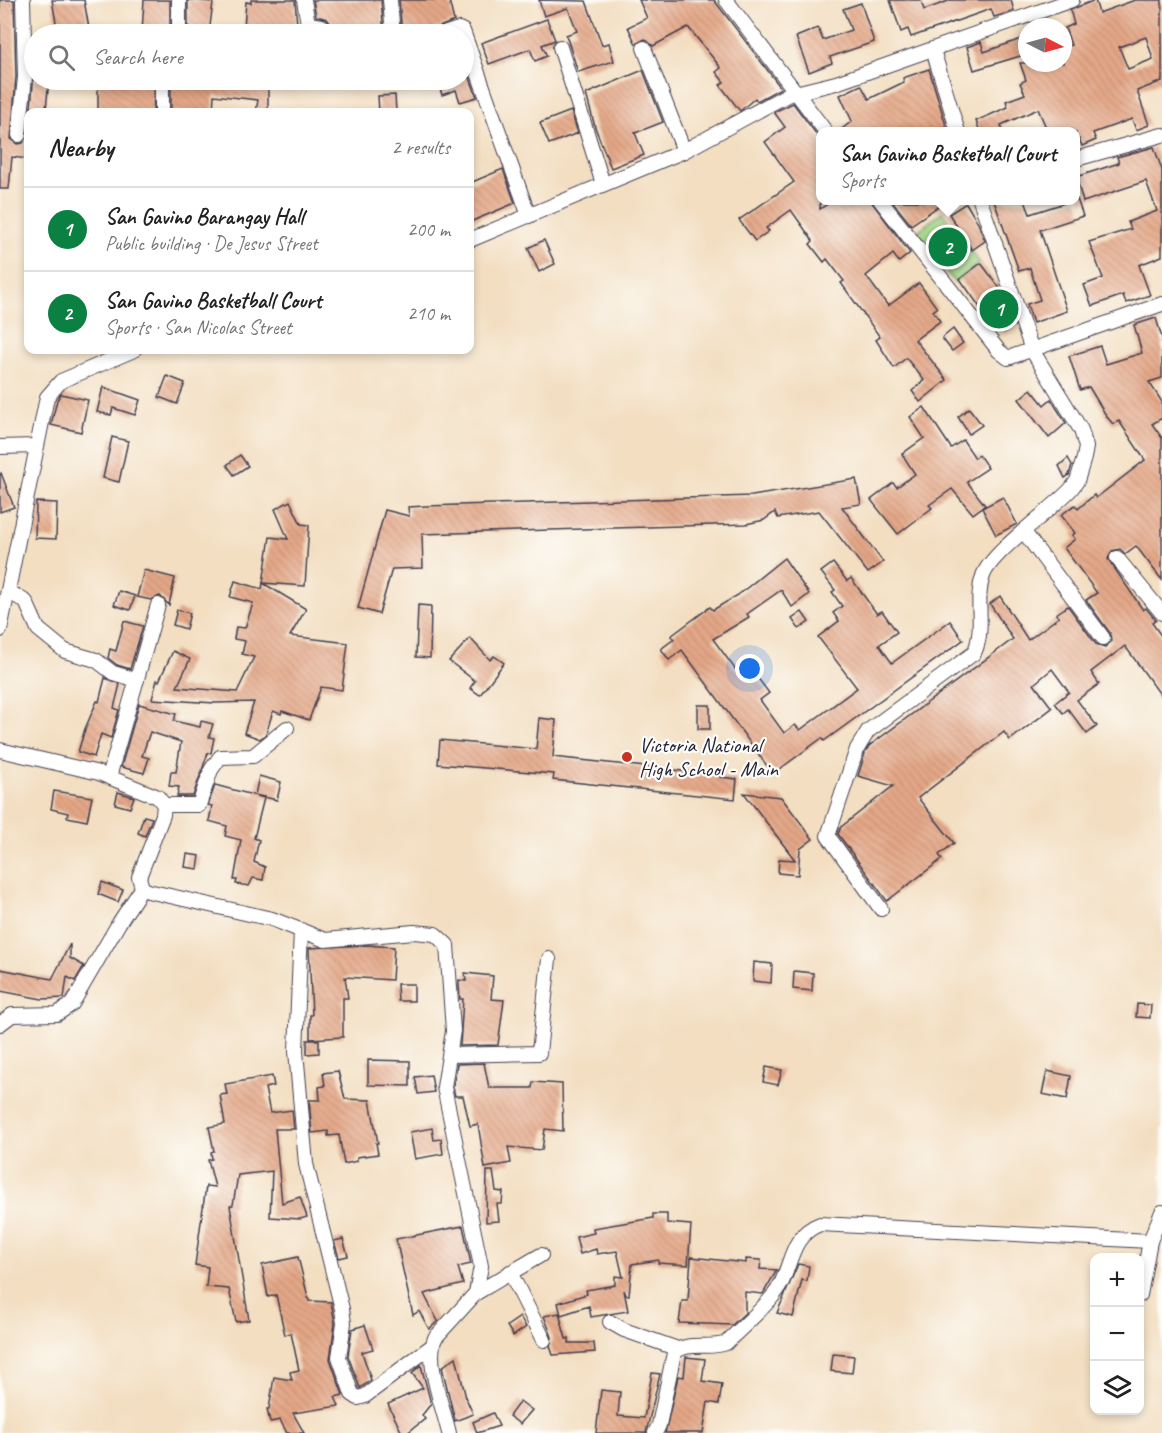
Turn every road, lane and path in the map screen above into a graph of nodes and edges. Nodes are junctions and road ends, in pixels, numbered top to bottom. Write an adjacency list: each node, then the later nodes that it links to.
1 (23, 0): 10 (street)
2 (179, 0): 7 (street)
3 (304, 0): 8 (street)
4 (390, 0): 9 (street)
5 (726, 0): 17 (street)
6 (1072, 0): 13 (street)
7 (179, 24)
8 (308, 24)
9 (392, 24)
10 (24, 38)
11 (560, 47): 25 (street)
12 (644, 48): 23 (street)
13 (933, 50): 17 (street); 20 (street)
14 (474, 62): 28 (street)
15 (24, 87): 21 (street)
16 (162, 90): 18 (street)
17 (795, 92): 19 (street); 23 (street)
18 (162, 108)
19 (822, 127)
20 (956, 127)
21 (19, 135)
22 (1162, 135): 24 (street)
23 (684, 151): 25 (street)
24 (1080, 158)
25 (603, 184): 28 (street)
26 (883, 205): 31 (street)
27 (981, 205): 31 (street)
28 (529, 216): 29 (street)
29 (474, 238)
30 (1162, 304): 31 (street)
31 (1032, 350): 35 (street)
32 (125, 354): 33 (street)
33 (36, 446): 34 (street); 37 (street)
34 (0, 447)
35 (1024, 532): 42 (street); 49 (street)
36 (1117, 558): 40 (street)
37 (7, 564): 38 (street)
38 (8, 591): 41 (street); 43 (street)
39 (158, 605): 43 (street)
40 (1162, 613)
41 (0, 630)
42 (1103, 638)
43 (136, 680): 46 (street)
44 (287, 728): 47 (street)
45 (0, 750): 46 (street)
46 (110, 777): 47 (street)
47 (164, 805): 48 (street)
48 (142, 888): 50 (street); 52 (street)
49 (881, 909)
50 (301, 930): 53 (street); 62 (street)
51 (549, 958): 53 (street)
52 (0, 1024)
53 (450, 1055): 59 (street)
54 (1162, 1212): 55 (street)
55 (1150, 1241): 58 (street); 63 (street)
56 (541, 1255): 57 (street)
57 (510, 1272): 59 (street); 61 (street)
58 (1144, 1273)
59 (476, 1293): 62 (street)
60 (610, 1322): 63 (street)
61 (544, 1340)
62 (432, 1346): 64 (street)
63 (678, 1350): 65 (street)
64 (449, 1433)
65 (655, 1433)

